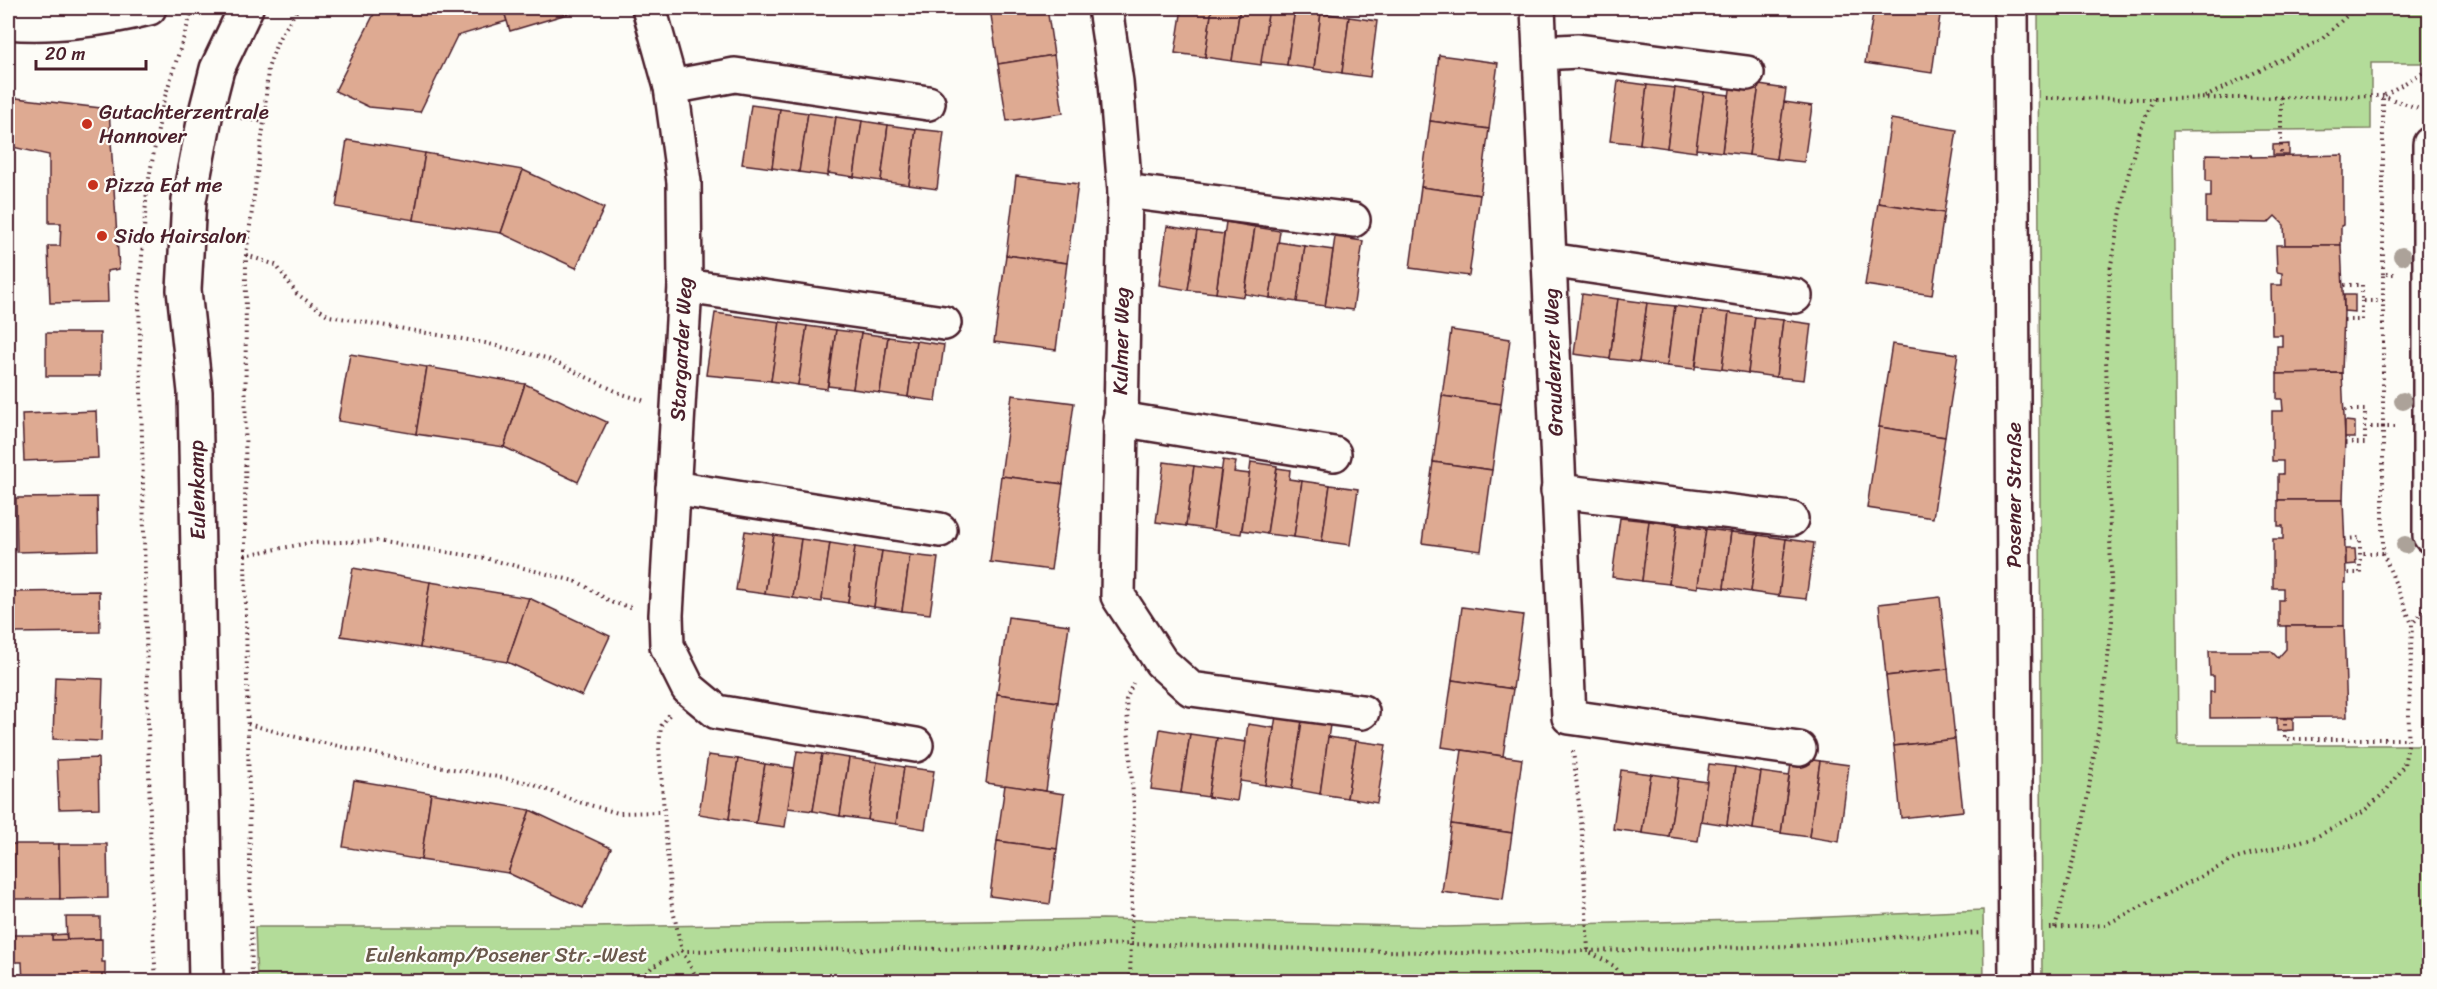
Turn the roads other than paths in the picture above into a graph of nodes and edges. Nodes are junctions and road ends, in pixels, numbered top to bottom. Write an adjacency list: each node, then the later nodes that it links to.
1 (149, 8): 7 (street)
2 (246, 8): 31 (street, Eulenkamp)
3 (649, 8): 10 (street, Stargarder Weg)
4 (1105, 8): 13 (street, Kulmer Weg)
5 (1538, 8): 8 (street, Graudenzer Weg)
6 (2012, 8): 32 (street, Posener Straße)
7 (23, 18)
8 (1540, 53): 9 (street); 15 (street, Graudenzer Weg)
9 (1747, 73)
10 (671, 87): 11 (street); 17 (street, Stargarder Weg)
11 (928, 103)
12 (2430, 144): 16 (street)
13 (1125, 191): 14 (street); 20 (street, Kulmer Weg)
14 (1353, 220)
15 (1549, 260): 18 (street); 24 (street, Graudenzer Weg)
16 (2429, 274): 21 (street)
17 (686, 286): 19 (street); 23 (street, Stargarder Weg)
18 (1795, 296)
19 (944, 324)
20 (1120, 419): 22 (street); 28 (street, Kulmer Weg)
21 (2429, 428): 27 (street)
22 (1334, 454)
23 (673, 488): 26 (street); 29 (street, Stargarder Weg)
24 (1558, 491): 25 (street); 30 (street, Graudenzer Weg)
25 (1791, 519)
26 (940, 530)
27 (2430, 536)
28 (1362, 712)
29 (916, 744)
30 (1799, 749)
31 (206, 981)
32 (2016, 981)

